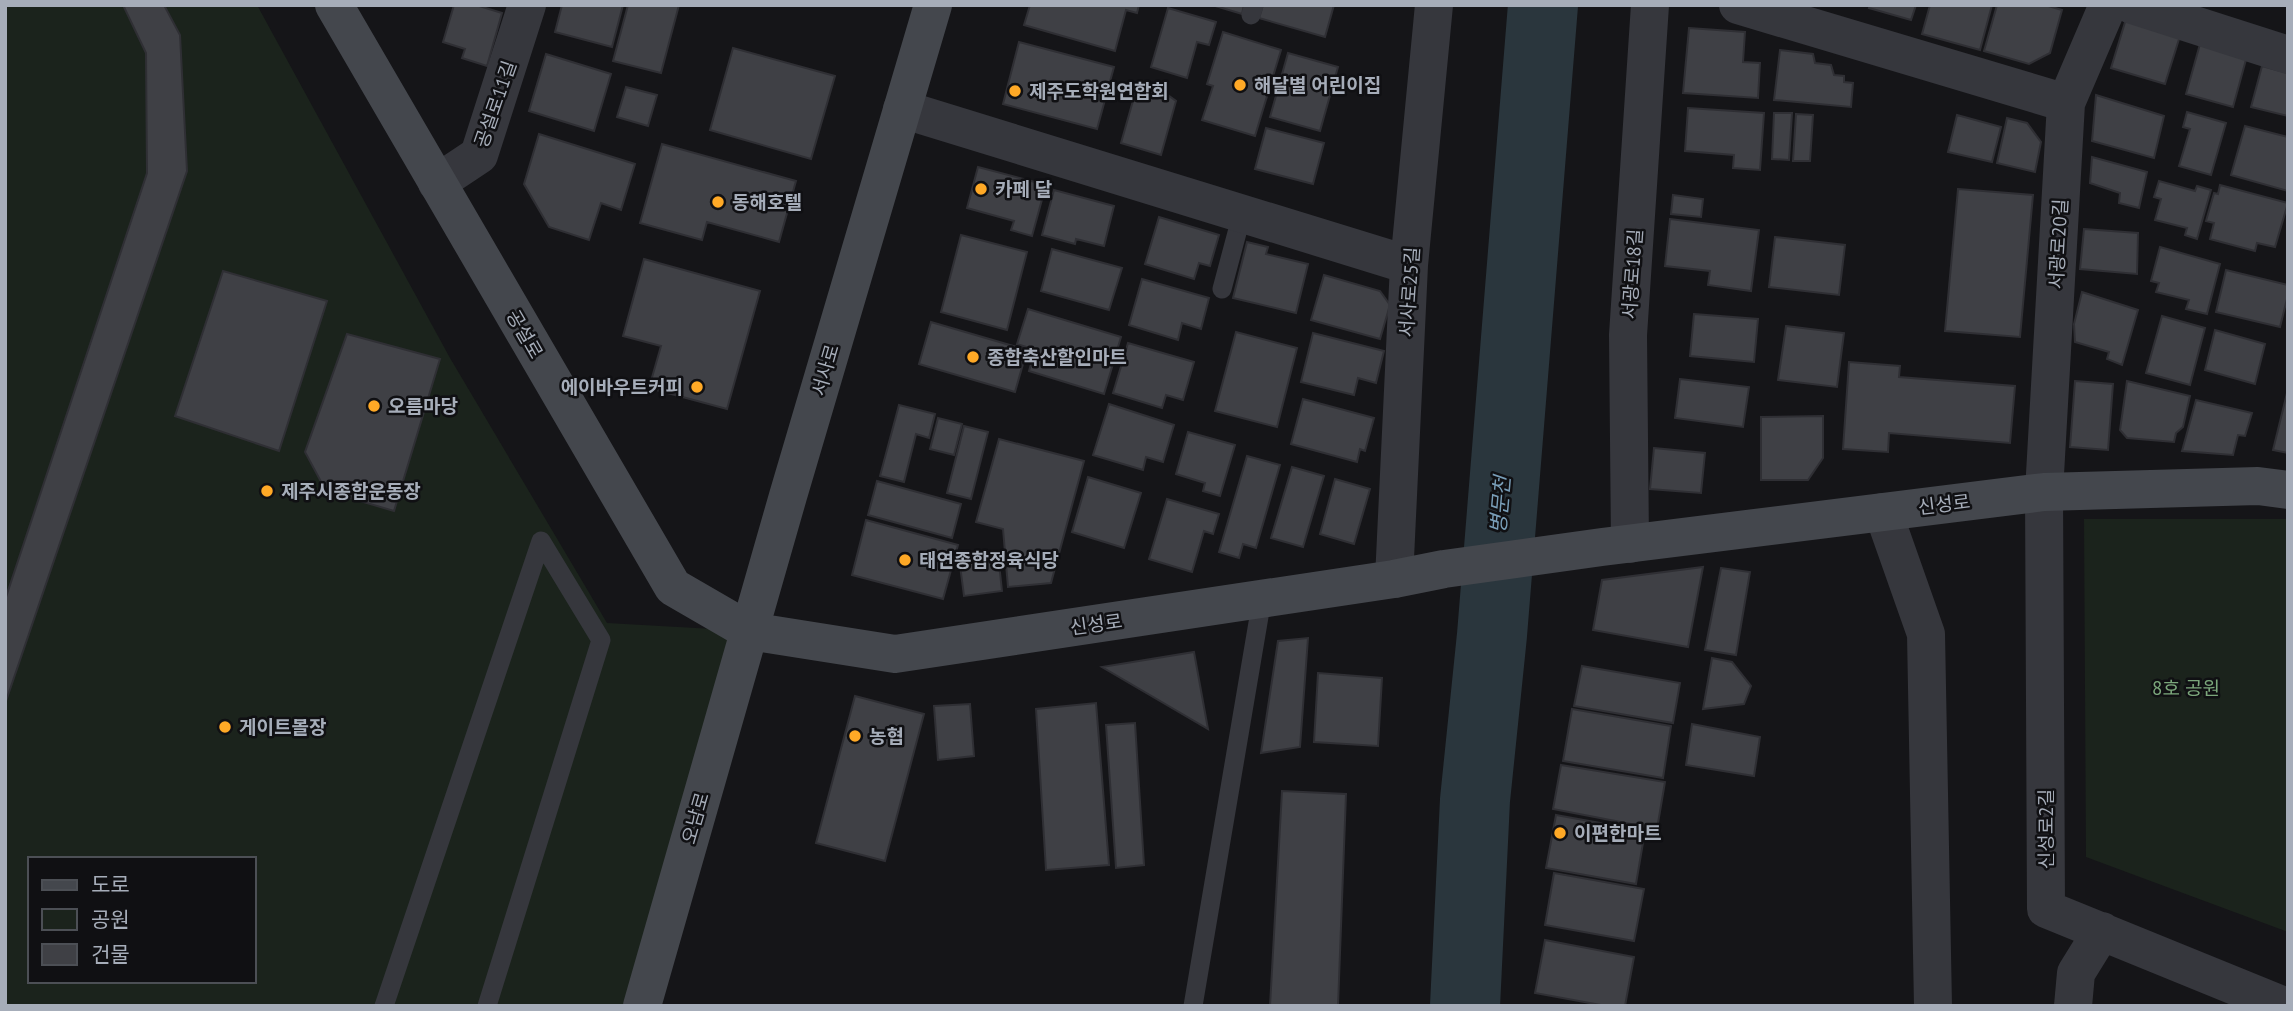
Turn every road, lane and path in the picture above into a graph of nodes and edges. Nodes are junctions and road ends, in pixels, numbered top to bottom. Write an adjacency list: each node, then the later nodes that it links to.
1 (334, 5): 12 (street, 공설로)
2 (527, 5): 12 (street, 공설로11길)
3 (933, 5): 11 (street, 서사로)
4 (1434, 5): 14 (street, 서사로25길)
5 (1650, 5): 19 (street, 서광로18길)
6 (1738, 5): 10 (street)
7 (2108, 5): 10 (street, 서광로20길)
8 (2132, 5): 9 (street)
9 (2288, 55)
10 (2066, 103): 17 (street, 서광로20길)
11 (902, 109): 13 (street); 22 (street, 서사로)
12 (437, 183): 22 (street, 공설로)
13 (1242, 214): 14 (street); 15 (lane)
14 (1409, 265): 20 (street, 서사로25길)
15 (1222, 289)
16 (2288, 490): 17 (street, 신성로)
17 (2044, 492): 18 (street, 신성로); 23 (street, 신성로2길)
18 (1883, 512): 19 (street, 신성로); 28 (street)
19 (1616, 545): 20 (street, 신성로)
20 (1394, 579): 21 (street, 신성로)
21 (1262, 599): 22 (street, 신성로); 27 (lane)
22 (749, 631): 26 (street, 오남로)
23 (2102, 931): 29 (street); 30 (street, 신성로2길)
24 (384, 1006): 25 (lane)
25 (486, 1006)
26 (642, 1006)
27 (1193, 1006)
28 (1933, 1006)
29 (2073, 1006)
30 (2284, 1006)

